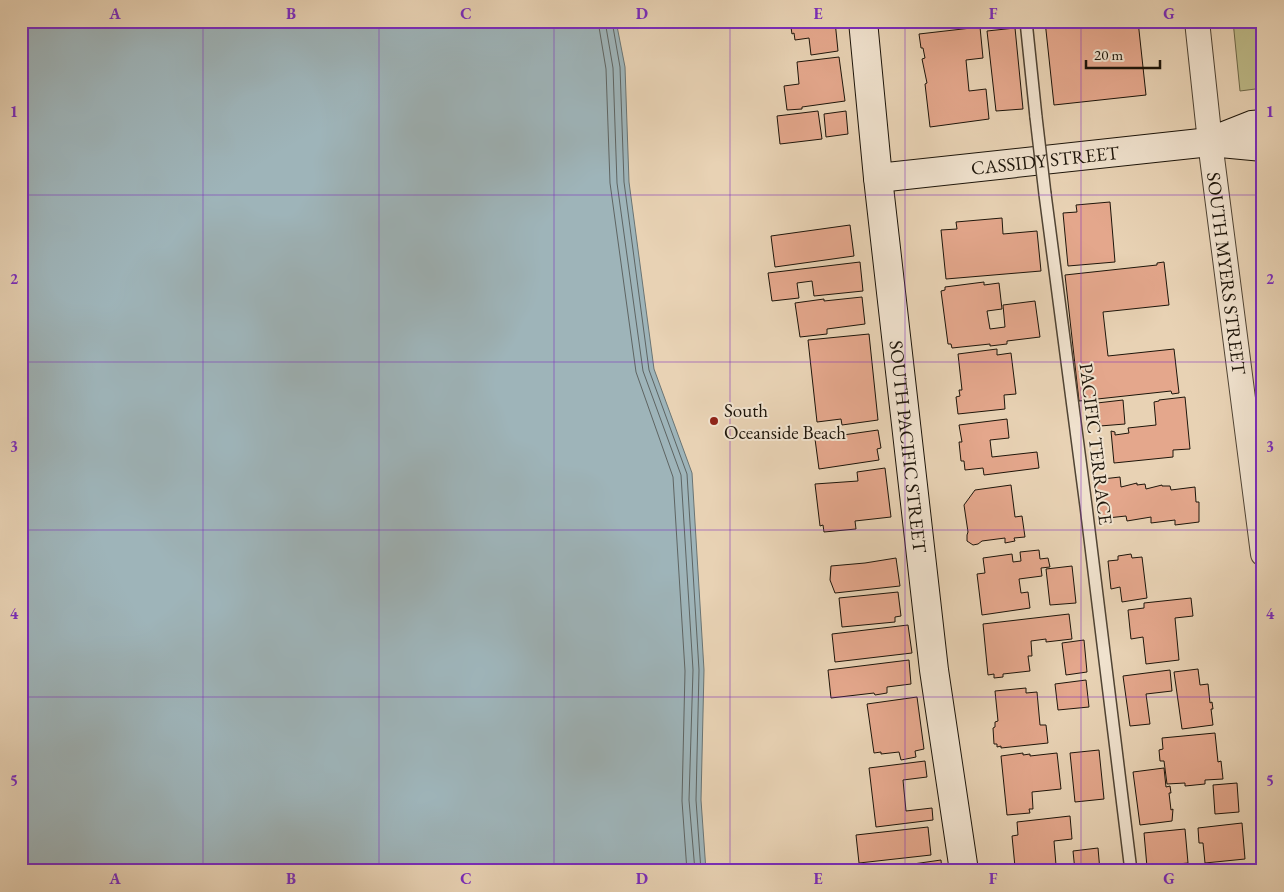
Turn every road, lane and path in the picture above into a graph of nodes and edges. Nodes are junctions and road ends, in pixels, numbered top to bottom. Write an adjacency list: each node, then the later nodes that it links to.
1 (863, 21): 7 (street, SOUTH PACIFIC STREET)
2 (1026, 21): 10 (lane, PACIFIC TERRACE, bridge)
3 (1197, 21): 5 (street, SOUTH MYERS STREET)
4 (1263, 124): 5 (street, CASSIDY STREET)
5 (1210, 142): 6 (street, CASSIDY STREET); 7 (street, CASSIDY STREET); 8 (street, SOUTH MYERS STREET)
6 (1263, 147)
7 (878, 178): 9 (street, SOUTH PACIFIC STREET)
8 (1263, 554)
9 (964, 871)
10 (1131, 871)

